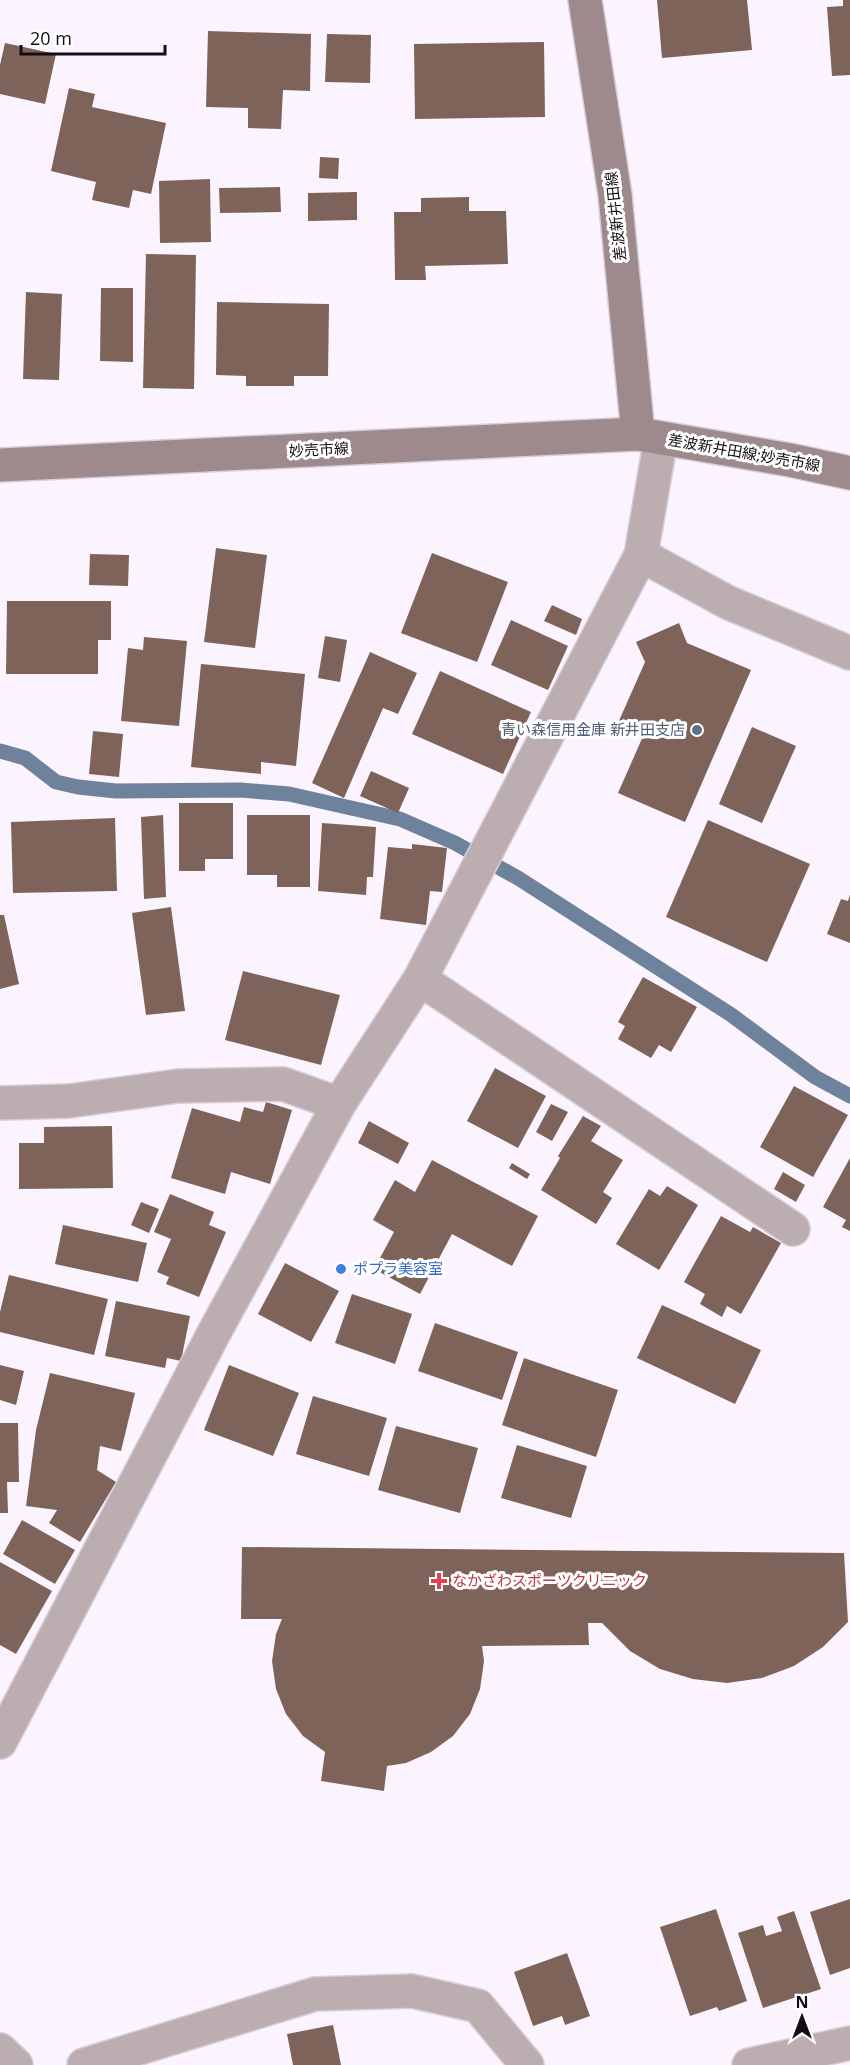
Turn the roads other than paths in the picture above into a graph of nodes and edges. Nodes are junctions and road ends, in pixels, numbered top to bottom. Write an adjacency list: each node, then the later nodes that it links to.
1 (585, 0): 2 (main road, 差波新井田線)
2 (650, 436): 3 (main road, 妙売市線); 4 (main road, 差波新井田線;妙売市線); 5 (street)
3 (0, 465)
4 (850, 473)
5 (641, 555): 6 (street); 7 (street)
6 (850, 653)
7 (420, 979): 8 (street); 10 (street)
8 (339, 1104): 9 (street); 11 (street)
9 (0, 1105)
10 (793, 1229)
11 (0, 1742)
12 (850, 2043): 17 (street)
13 (0, 2050): 14 (street)
14 (16, 2065)
15 (84, 2065): 16 (street)
16 (527, 2065)
17 (749, 2065)

